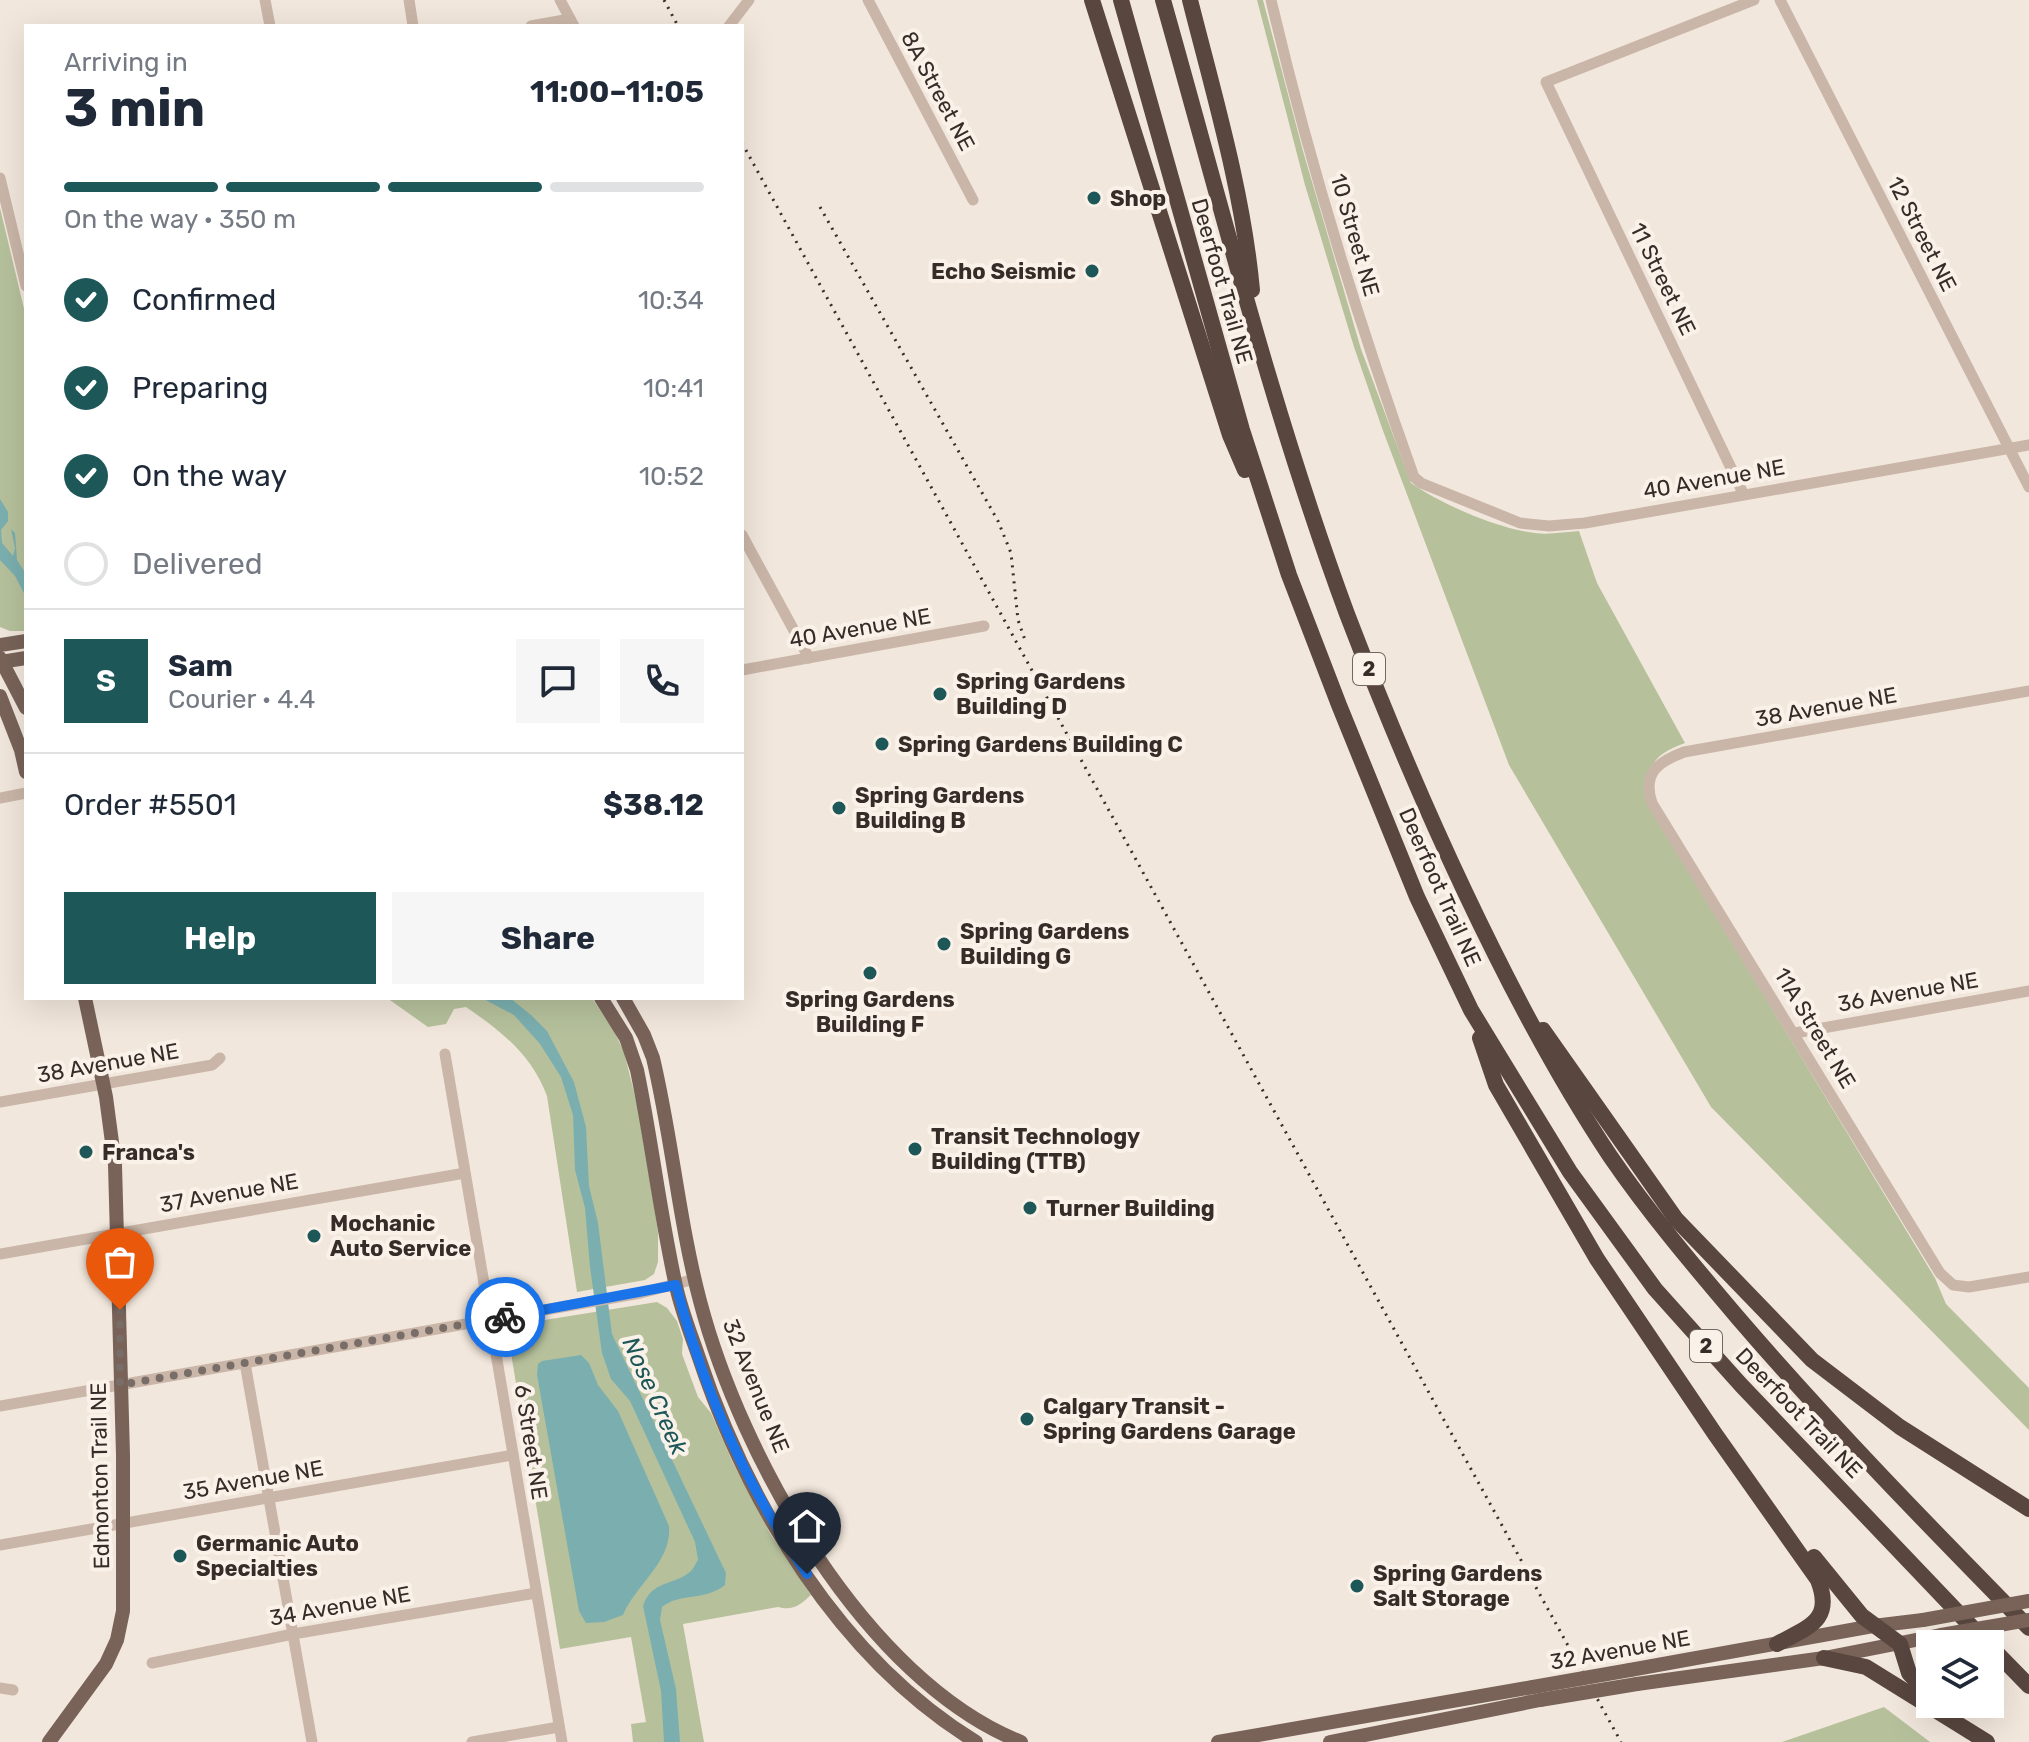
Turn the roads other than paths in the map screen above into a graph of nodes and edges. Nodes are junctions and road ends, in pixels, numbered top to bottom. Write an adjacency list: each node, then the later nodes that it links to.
1 (265, 0): 14 (street)
2 (409, 0): 15 (street)
3 (560, 0): 13 (street)
4 (749, 0): 16 (street)
5 (868, 0): 18 (street, 8A Street NE)
6 (1090, 0): 27 (highway)
7 (1121, 0): 27 (highway, Deerfoot Trail NE / 2)
8 (1163, 0): 20 (highway, Deerfoot Trail NE / 2)
9 (1190, 0): 20 (highway)
10 (1271, 0): 23 (street, 10 Street NE)
11 (1754, 0): 25 (street, 11 Street NE)
12 (1780, 0): 22 (street, 12 Street NE)
13 (572, 23)
14 (270, 24)
15 (413, 24)
16 (731, 24)
17 (0, 178): 19 (street)
18 (973, 200)
19 (24, 278)
20 (1256, 331): 43 (highway, Deerfoot Trail NE / 2)
21 (2029, 445): 22 (street, 40 Avenue NE)
22 (2009, 448): 24 (street, 12 Street NE); 25 (street, 40 Avenue NE)
23 (1414, 477): 25 (street, 40 Avenue NE)
24 (2029, 487)
25 (1743, 493)
26 (744, 539): 32 (street)
27 (1289, 575): 47 (highway, Deerfoot Trail NE / 2)
28 (984, 626): 32 (street, 40 Avenue NE)
29 (24, 641): 30 (main road)
30 (0, 645)
31 (24, 658): 33 (main road)
32 (809, 658): 34 (street, 40 Avenue NE)
33 (1, 660): 37 (main road)
34 (744, 670)
35 (2029, 691): 39 (street, 38 Avenue NE)
36 (0, 696): 38 (main road)
37 (24, 702)
38 (24, 763)
39 (1647, 788): 48 (street, 11A Street NE)
40 (24, 793): 41 (street)
41 (0, 798)
42 (2029, 991): 48 (street, 36 Avenue NE)
43 (1514, 995): 66 (highway); 73 (highway, Deerfoot Trail NE / 2)
44 (85, 1000): 51 (main road, Edmonton Trail NE)
45 (602, 1000): 58 (main road, 32 Avenue NE)
46 (624, 1000): 57 (main road, 32 Avenue NE)
47 (1471, 1010): 63 (highway); 74 (highway, Deerfoot Trail NE / 2)
48 (1795, 1033): 56 (street, 11A Street NE)
49 (445, 1054): 53 (street, 6 Street NE)
50 (220, 1058): 51 (street, 38 Avenue NE)
51 (103, 1084): 52 (street, 38 Avenue NE); 54 (main road, Edmonton Trail NE)
52 (0, 1102)
53 (465, 1173): 54 (street, 37 Avenue NE); 59 (street, 6 Street NE)
54 (118, 1233): 55 (street, 37 Avenue NE); 61 (main road, Edmonton Trail NE)
55 (0, 1254)
56 (2029, 1277)
57 (695, 1279): 58 (street); 96 (main road, 32 Avenue NE)
58 (676, 1285): 59 (street); 95 (main road, 32 Avenue NE)
59 (491, 1320): 60 (street); 64 (street, 6 Street NE)
60 (245, 1363): 61 (street); 65 (street)
61 (120, 1385): 62 (street); 67 (main road, Edmonton Trail NE)
62 (0, 1406)
63 (1715, 1434): 72 (highway); 76 (highway)
64 (513, 1455): 65 (street, 35 Avenue NE); 69 (street, 6 Street NE)
65 (270, 1497): 67 (street, 35 Avenue NE); 75 (street)
66 (2029, 1509)
67 (124, 1523): 68 (street, 35 Avenue NE); 91 (main road, Edmonton Trail NE)
68 (0, 1545)
69 (536, 1593): 75 (street, 34 Avenue NE); 89 (street, 6 Street NE)
70 (2029, 1601): 72 (main road, 32 Avenue NE, bridge)
71 (2029, 1620): 77 (main road, 32 Avenue NE, bridge)
72 (1873, 1626): 76 (main road, 32 Avenue NE); 77 (highway)
73 (2029, 1628)
74 (1975, 1630)
75 (293, 1634): 80 (street, 34 Avenue NE); 92 (street)
76 (1777, 1644): 81 (main road, 32 Avenue NE)
77 (1900, 1644): 78 (main road, 32 Avenue NE); 82 (highway)
78 (1824, 1658): 81 (main road, 32 Avenue NE); 88 (highway)
79 (2004, 1660): 83 (highway, Deerfoot Trail NE / 2)
80 (152, 1663)
81 (1634, 1677): 86 (main road, 32 Avenue NE, bridge)
82 (1916, 1681)
83 (2029, 1686)
84 (0, 1688): 85 (street)
85 (13, 1690)
86 (1537, 1694): 90 (main road, 32 Avenue NE); 98 (main road, 32 Avenue NE)
87 (1953, 1718): 88 (highway)
88 (1958, 1723): 99 (highway)
89 (559, 1727): 93 (street); 94 (street, 6 Street NE)
90 (1255, 1739): 97 (main road, 32 Avenue NE)
91 (49, 1742)
92 (312, 1742)
93 (472, 1742)
94 (562, 1742)
95 (976, 1742)
96 (1021, 1742)
97 (1218, 1742)
98 (1330, 1742)
99 (1987, 1742)

